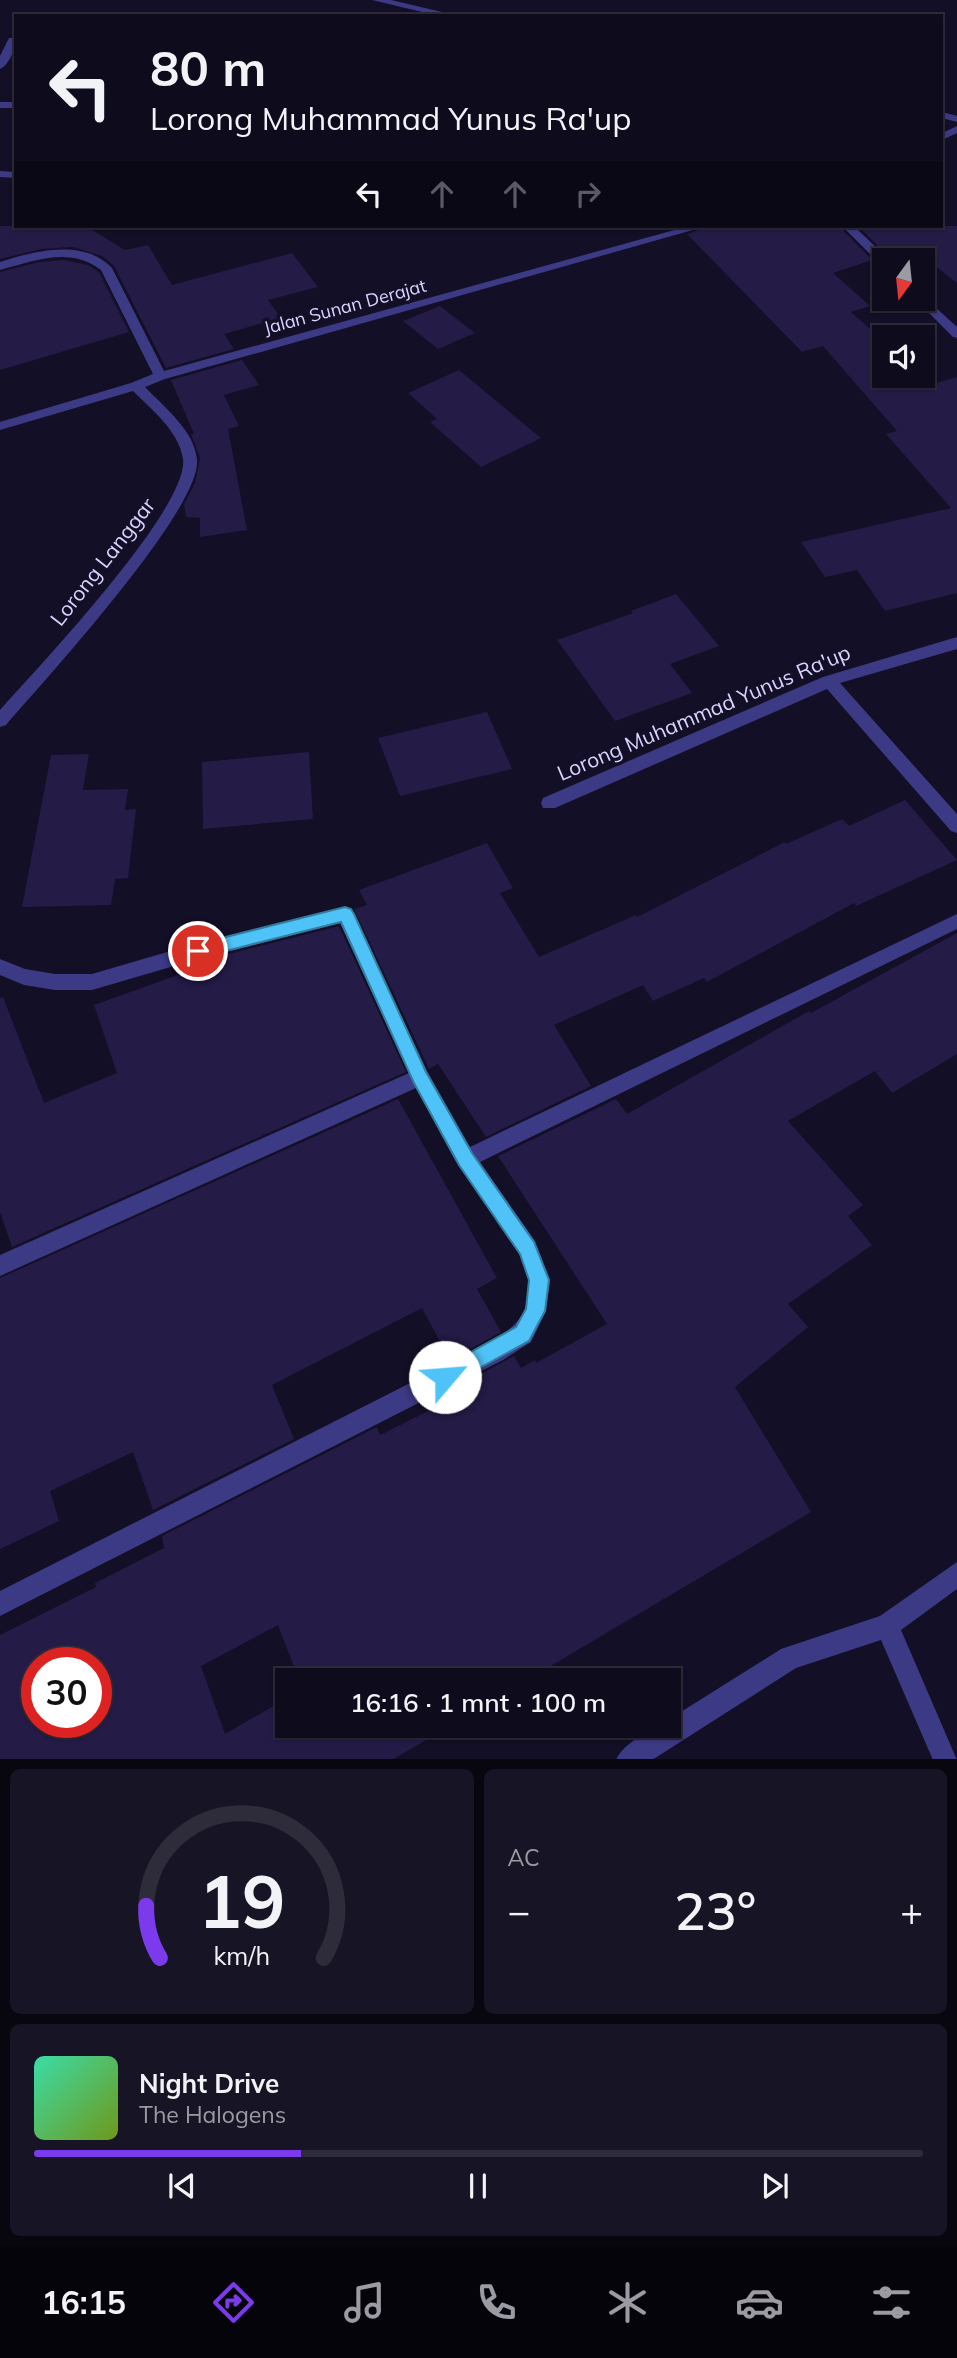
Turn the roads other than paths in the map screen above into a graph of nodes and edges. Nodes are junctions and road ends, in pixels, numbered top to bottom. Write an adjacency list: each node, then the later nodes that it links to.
1 (377, 0): 2 (street)
2 (394, 3): 3 (street); 4 (street)
3 (386, 14)
4 (445, 14)
5 (13, 40): 6 (street)
6 (0, 66)
7 (694, 228): 13 (street, Jalan Sunan Derajat)
8 (850, 228): 9 (street)
9 (872, 249)
10 (0, 266): 13 (street)
11 (934, 311): 12 (street)
12 (957, 334)
13 (160, 376): 14 (street, Jalan Sunan Derajat)
14 (136, 386): 15 (street, Jalan Sunan Derajat); 18 (street, Lorong Langgar)
15 (0, 426)
16 (957, 643): 17 (street, Lorong Muhammad Yunus Ra'up)
17 (830, 681): 19 (street, Lorong Muhammad Yunus Ra'up); 20 (street)
18 (0, 721)
19 (549, 803)
20 (957, 826)
21 (957, 921): 24 (street)
22 (0, 967): 23 (street)
23 (420, 1077): 24 (street); 25 (street)
24 (466, 1159): 27 (street)
25 (0, 1266)
26 (957, 1574): 28 (street)
27 (0, 1604)
28 (887, 1626): 29 (street); 30 (street)
29 (628, 1759)
30 (946, 1759)

